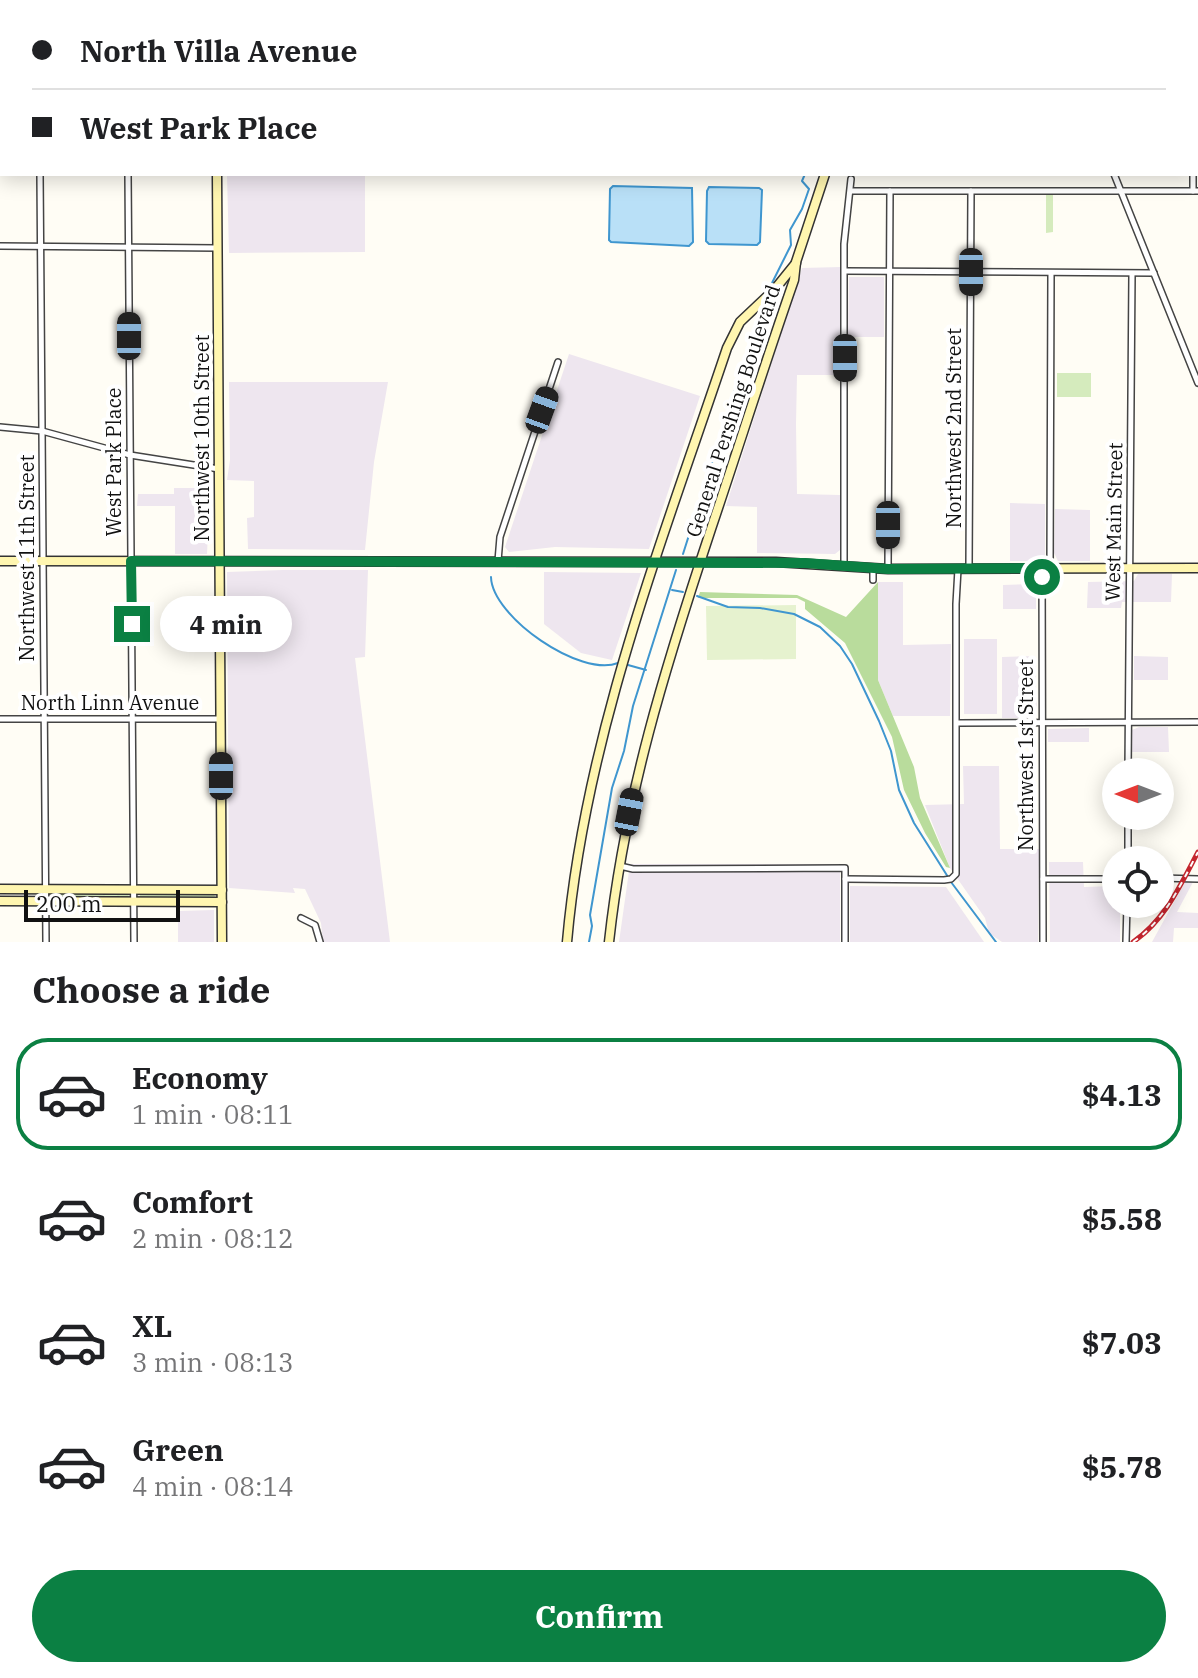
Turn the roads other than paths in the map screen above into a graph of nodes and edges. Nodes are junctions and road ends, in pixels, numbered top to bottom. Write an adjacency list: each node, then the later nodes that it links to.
1 (40, 176): 13 (street, Northwest 11th Street)
2 (128, 176): 14 (street, West Park Place)
3 (217, 176): 15 (main road, Northwest 10th Street)
4 (824, 176): 16 (main road, General Pershing Boulevard)
5 (1115, 176): 11 (street)
6 (851, 179): 7 (street)
7 (851, 191): 8 (street); 17 (street)
8 (890, 191): 9 (street); 18 (street)
9 (971, 191): 11 (street); 19 (street, Northwest 2nd Street)
10 (1195, 191): 11 (street)
11 (1121, 192): 21 (street)
12 (0, 246): 13 (street)
13 (41, 247): 14 (street); 30 (street, Northwest 11th Street)
14 (129, 247): 15 (street); 31 (street, West Park Place)
15 (217, 248): 32 (main road, Northwest 10th Street)
16 (796, 262): 23 (main road, General Pershing Boulevard); 24 (main road, General Pershing Boulevard)
17 (845, 271): 18 (street); 40 (street)
18 (889, 272): 19 (street); 47 (street)
19 (971, 272): 20 (street); 42 (street, Northwest 2nd Street)
20 (1051, 273): 22 (street); 43 (street, Northwest 1st Street)
21 (1154, 273): 22 (street); 25 (street)
22 (1132, 274): 44 (street, West Main Street)
23 (770, 293): 24 (main road); 38 (main road, General Pershing Boulevard)
24 (785, 306): 39 (main road, General Pershing Boulevard)
25 (1187, 358): 26 (street); 28 (street)
26 (1198, 358)
27 (558, 362): 37 (street)
28 (1198, 383)
29 (0, 427): 30 (street)
30 (42, 431): 31 (street); 34 (street, Northwest 11th Street)
31 (130, 455): 32 (street); 35 (street, West Park Place)
32 (219, 469): 36 (main road, Northwest 10th Street)
33 (0, 561): 34 (main road)
34 (44, 561): 35 (main road); 50 (street, Northwest 11th Street)
35 (131, 561): 36 (main road); 51 (street, West Park Place)
36 (219, 561): 37 (main road); 52 (main road, Northwest 10th Street)
37 (498, 561): 38 (main road)
38 (656, 562): 39 (main road); 78 (main road, General Pershing Boulevard)
39 (700, 562): 40 (main road); 58 (main road, General Pershing Boulevard)
40 (844, 566): 46 (main road)
41 (959, 568): 42 (main road); 47 (main road); 54 (street)
42 (969, 568): 43 (main road)
43 (1046, 568): 44 (main road); 55 (street, Northwest 1st Street)
44 (1130, 568): 45 (main road); 56 (street, West Main Street)
45 (1198, 568)
46 (873, 569): 47 (main road); 48 (street)
47 (888, 569)
48 (873, 580)
49 (0, 719): 50 (street, North Linn Avenue)
50 (45, 719): 51 (street, North Linn Avenue); 65 (street, Northwest 11th Street)
51 (133, 719): 52 (street, North Linn Avenue); 66 (street, West Park Place)
52 (221, 719): 67 (main road, Northwest 10th Street)
53 (1198, 722): 56 (street)
54 (957, 723): 55 (street); 60 (street)
55 (1042, 723): 56 (street); 61 (street, Northwest 1st Street)
56 (1129, 723): 57 (street, West Main Street)
57 (1128, 758)
58 (619, 865): 60 (street); 79 (main road, General Pershing Boulevard)
59 (1174, 878): 63 (street)
60 (845, 879): 80 (street)
61 (1043, 879): 62 (street); 81 (street, Northwest 1st Street)
62 (1102, 879)
63 (1198, 879)
64 (0, 889): 65 (main road)
65 (46, 889): 66 (main road); 69 (street, Northwest 11th Street)
66 (134, 890): 67 (main road); 70 (street, West Park Place)
67 (222, 890): 71 (main road, Northwest 10th Street)
68 (0, 901): 69 (main road)
69 (46, 902): 70 (main road); 74 (street, Northwest 11th Street)
70 (134, 902): 71 (main road); 75 (street, West Park Place)
71 (222, 902): 76 (main road, Northwest 10th Street)
72 (301, 918): 77 (street)
73 (1127, 918): 82 (street)
74 (46, 942)
75 (134, 942)
76 (222, 942)
77 (320, 942)
78 (567, 942)
79 (609, 942)
80 (845, 942)
81 (1043, 942)
82 (1126, 942)

